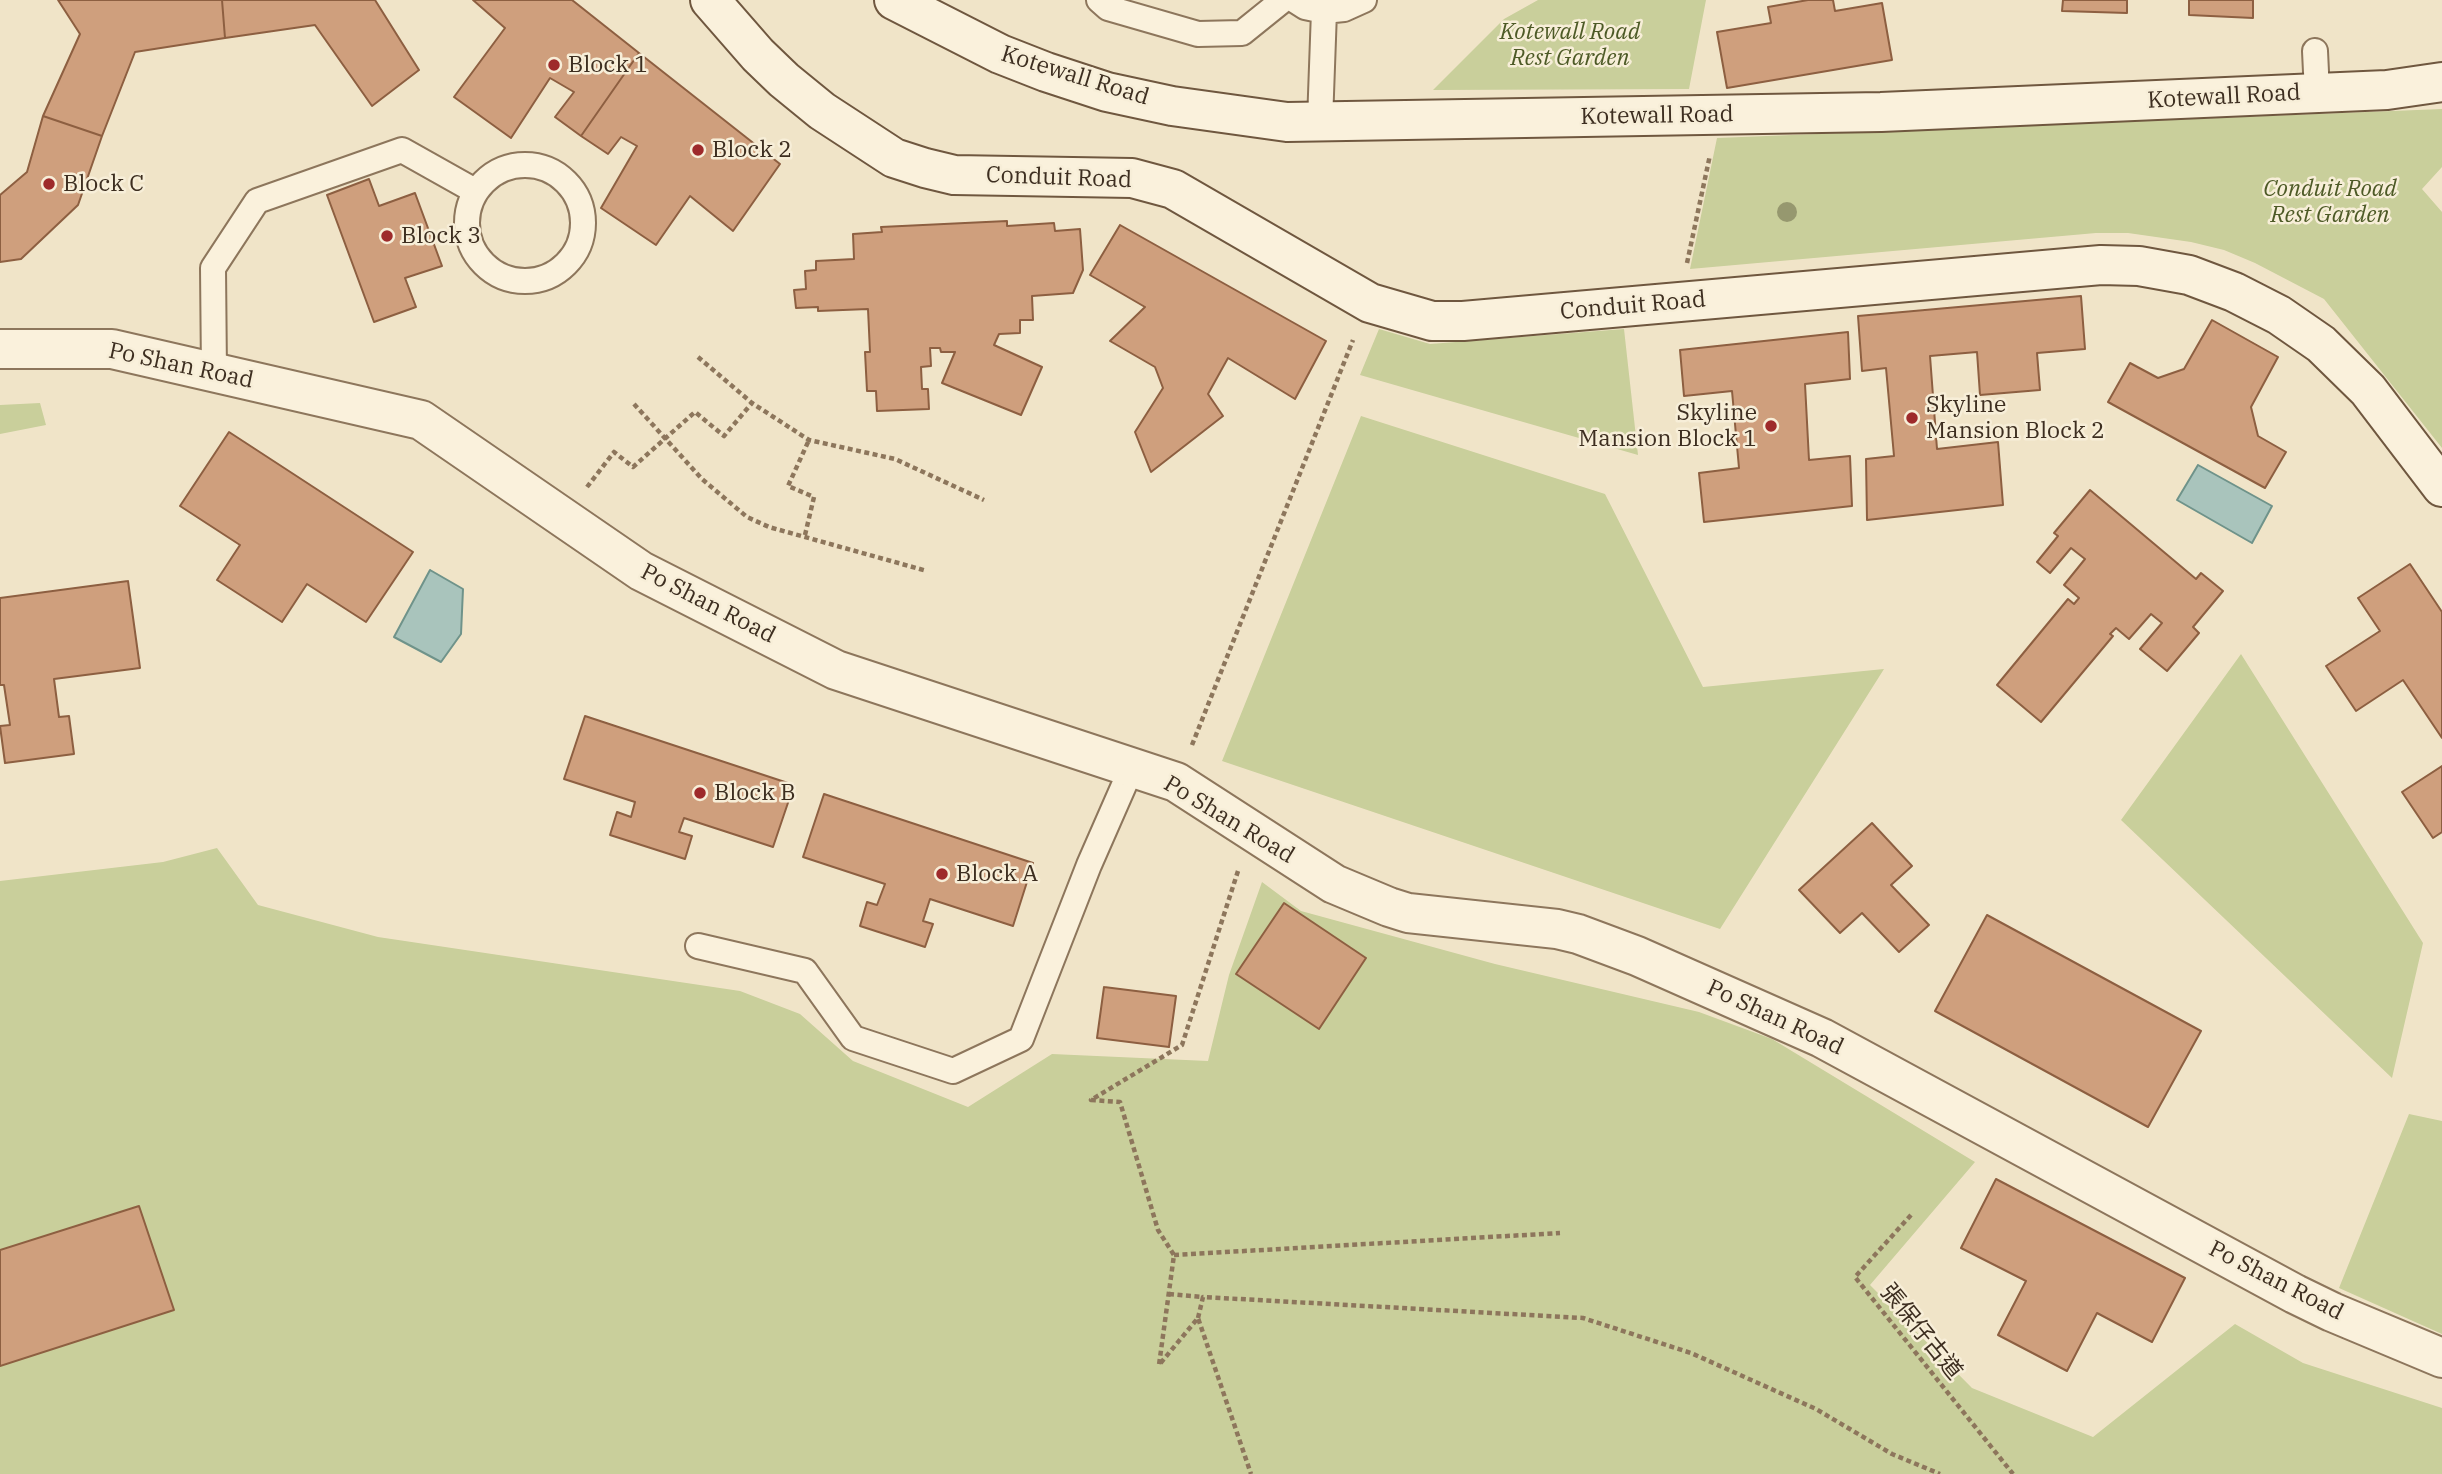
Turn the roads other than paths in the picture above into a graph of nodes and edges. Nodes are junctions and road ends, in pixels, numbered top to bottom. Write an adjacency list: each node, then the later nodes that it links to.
1 (710, 0): 15 (street, Conduit Road)
2 (894, 0): 11 (street, Kotewall Road)
3 (1099, 0): 4 (lane)
4 (1283, 0)
5 (1294, 0): 7 (lane)
6 (1364, 0): 7 (lane)
7 (1324, 11): 11 (lane)
8 (2315, 51): 10 (lane)
9 (2442, 82): 10 (street, Kotewall Road)
10 (2316, 93): 11 (street, Kotewall Road)
11 (1320, 122)
12 (475, 191): 12 (lane); 14 (lane)
13 (0, 349): 14 (street, Po Shan Road)
14 (214, 373): 16 (street, Po Shan Road)
15 (2442, 486)
16 (1132, 767): 17 (lane); 18 (street, Po Shan Road)
17 (698, 946)
18 (2442, 1358)

